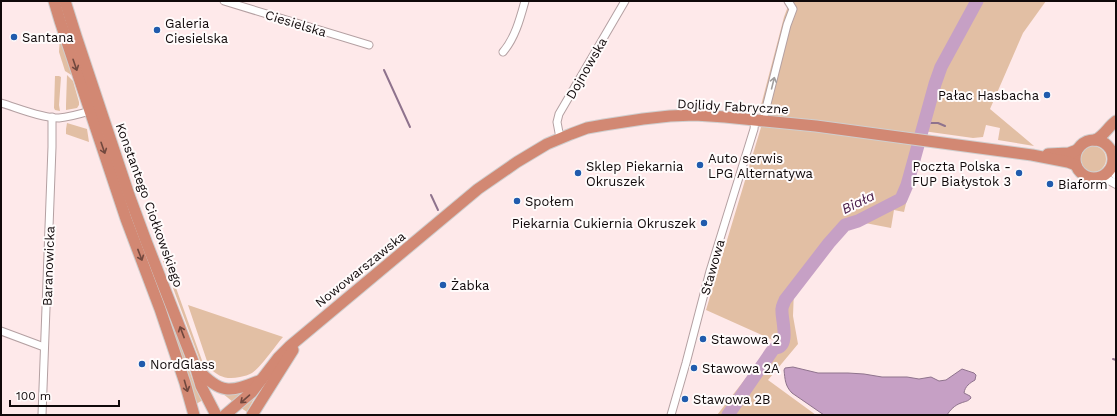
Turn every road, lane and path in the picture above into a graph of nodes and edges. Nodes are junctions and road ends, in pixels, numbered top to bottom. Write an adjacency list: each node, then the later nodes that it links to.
1 (54, 1): 10 (highway, Konstantego Ciołkowskiego, one-way to 10)
2 (66, 1): 28 (highway, Konstantego Ciołkowskiego, one-way to 2)
3 (224, 1): 7 (street, Ciesielska)
4 (525, 1): 8 (street)
5 (625, 1): 15 (street, Dojnowska)
6 (788, 1): 12 (street, Stawowa, one-way to 6)
7 (368, 45)
8 (503, 52)
9 (1, 103): 11 (street)
10 (90, 111): 11 (street); 31 (highway, Konstantego Ciołkowskiego, one-way to 31)
11 (52, 117): 27 (street, Baranowicka)
12 (759, 120): 15 (highway, Dojlidy Fabryczne); 19 (highway, Dojlidy Fabryczne); 35 (street, Stawowa)
13 (1116, 121): 16 (highway)
14 (1116, 129): 17 (highway)
15 (560, 138): 24 (highway, Dojlidy Fabryczne)
16 (1095, 140): 17 (highway); 18 (highway)
17 (1108, 147): 21 (highway)
18 (1077, 150): 19 (highway, Dojlidy Fabryczne); 20 (highway)
19 (1032, 155): 20 (highway, Dojlidy Fabryczne)
20 (1076, 165): 22 (highway)
21 (1114, 171): 22 (highway)
22 (1100, 177): 23 (street)
23 (1116, 184)
24 (436, 224): 26 (highway, Nowowarszawska)
25 (1, 331): 27 (street)
26 (302, 336): 29 (highway, Nowowarszawska); 34 (highway, Nowowarszawska)
27 (44, 347): 30 (street, Baranowicka)
28 (196, 369): 29 (highway); 32 (highway, Konstantego Ciołkowskiego)
29 (261, 380): 33 (highway, Nowowarszawska, one-way to 33)
30 (42, 415)
31 (194, 415)
32 (216, 415)
33 (225, 415)
34 (252, 415)
35 (671, 415)

